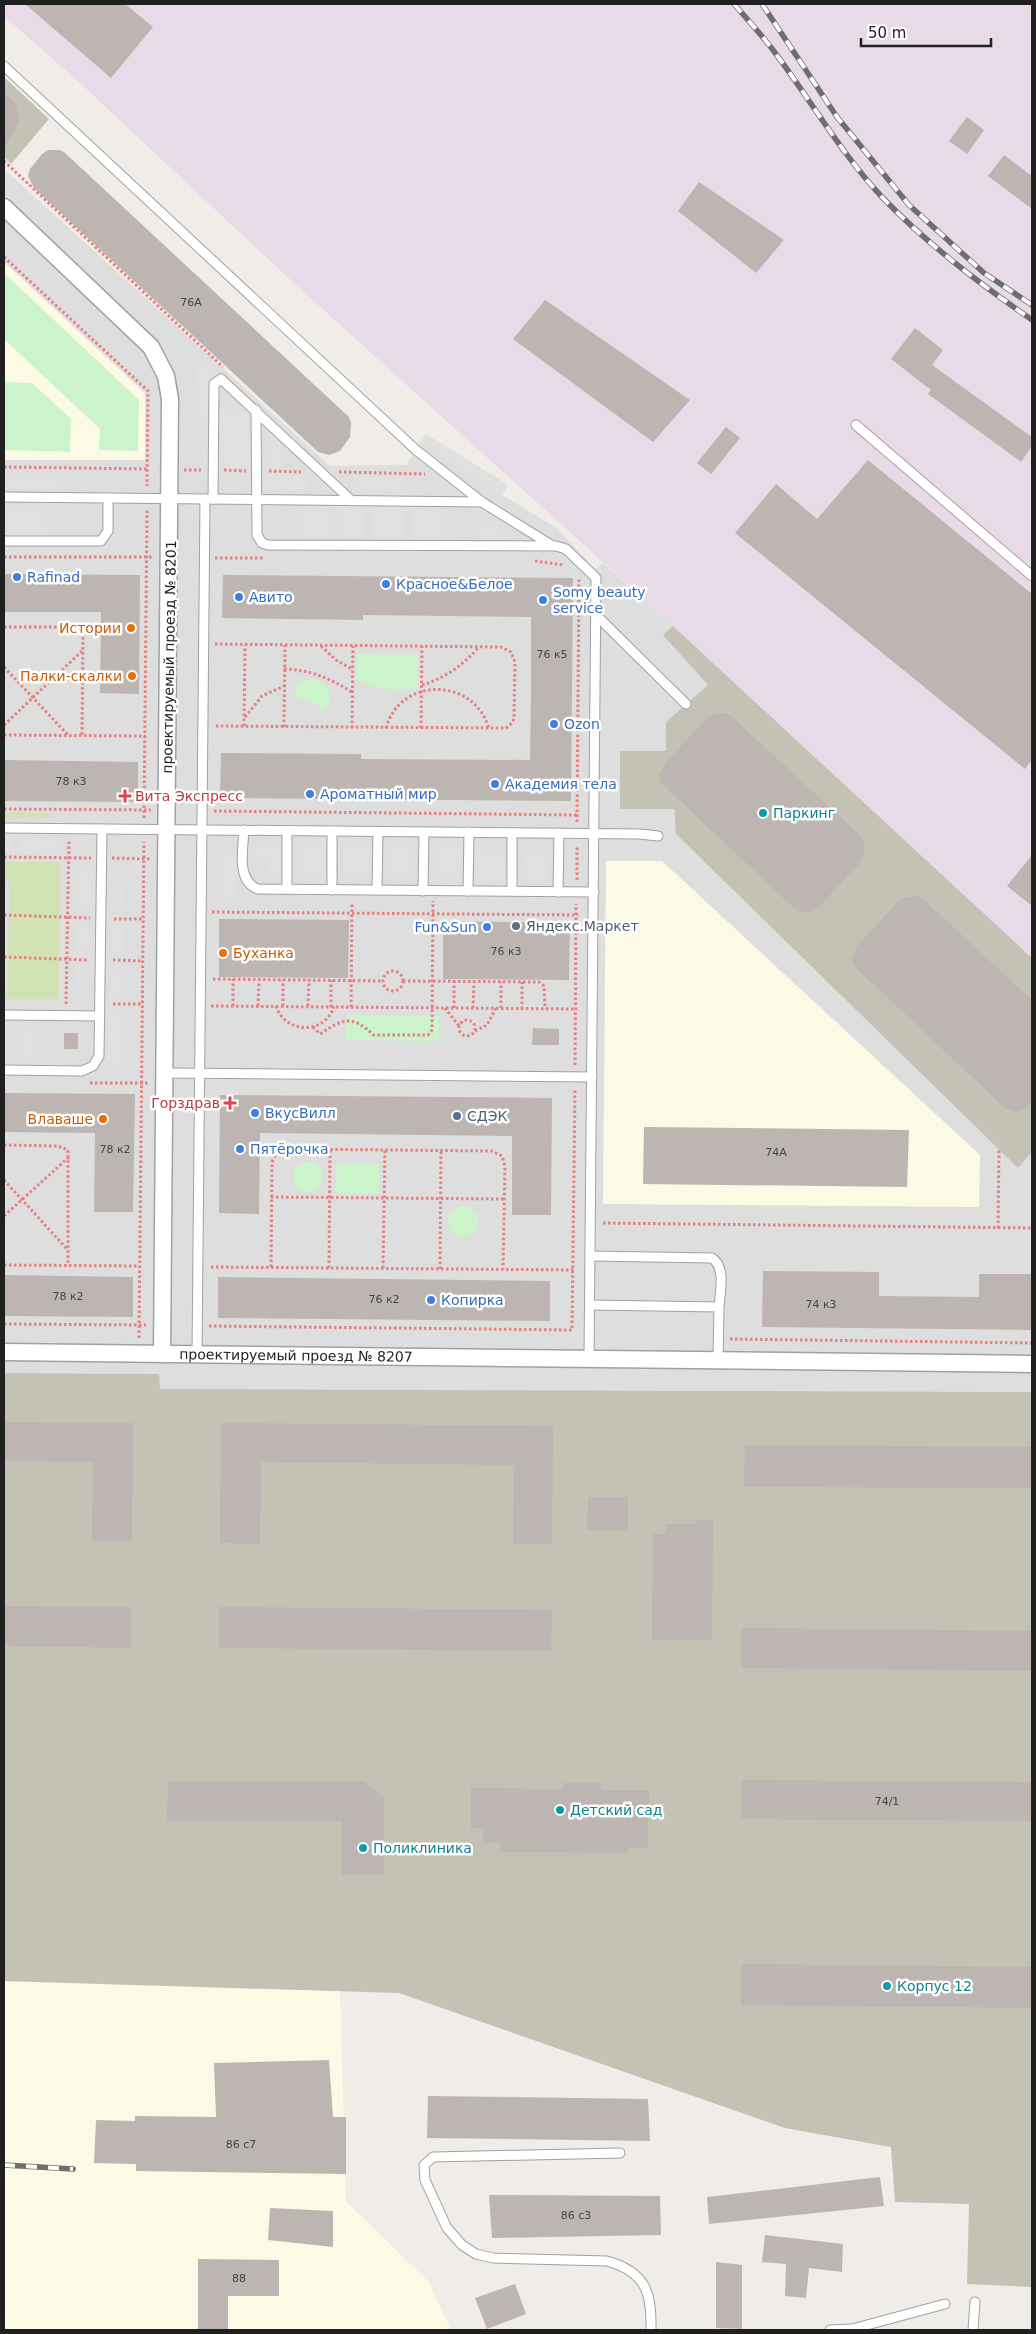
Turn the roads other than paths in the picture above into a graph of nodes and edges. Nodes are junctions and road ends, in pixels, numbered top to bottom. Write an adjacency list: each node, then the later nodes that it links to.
1 (4, 66): 11 (lane)
2 (4, 207): 7 (street, проектируемый проезд № 8201)
3 (256, 410): 8 (lane); 9 (lane); 10 (lane)
4 (856, 425): 14 (lane)
5 (4, 497): 6 (lane)
6 (108, 498): 7 (lane); 12 (lane)
7 (170, 499): 8 (lane); 19 (street, проектируемый проезд № 8201)
8 (209, 499): 9 (lane); 20 (lane)
9 (257, 500): 10 (lane); 13 (lane)
10 (352, 500): 11 (lane)
11 (482, 502): 13 (lane)
12 (4, 541)
13 (551, 545): 15 (lane)
14 (1032, 576)
15 (596, 615): 16 (lane); 29 (lane)
16 (686, 704)
17 (4, 828): 18 (lane)
18 (102, 829): 19 (lane); 40 (lane)
19 (167, 830): 20 (lane); 42 (street, проектируемый проезд № 8201)
20 (202, 830): 21 (lane); 43 (lane)
21 (244, 830): 22 (lane); 31 (lane)
22 (287, 831): 23 (lane); 31 (lane)
23 (332, 831): 24 (lane); 32 (lane)
24 (378, 832): 25 (lane); 33 (lane)
25 (424, 832): 26 (lane); 34 (lane)
26 (469, 832): 27 (lane); 35 (lane)
27 (512, 833): 28 (lane); 36 (lane)
28 (559, 833): 29 (lane); 37 (lane)
29 (594, 834): 30 (lane); 38 (lane)
30 (658, 836)
31 (287, 889): 32 (lane)
32 (332, 890): 33 (lane)
33 (377, 890): 34 (lane)
34 (423, 890): 35 (lane)
35 (468, 891): 36 (lane)
36 (512, 891): 37 (lane)
37 (558, 892): 38 (lane)
38 (594, 892): 44 (lane)
39 (4, 1015): 40 (lane)
40 (100, 1016): 41 (lane)
41 (4, 1070)
42 (165, 1073): 43 (lane); 49 (street, проектируемый проезд № 8201)
43 (200, 1073): 44 (lane); 50 (lane)
44 (592, 1077): 45 (lane)
45 (590, 1256): 46 (lane); 47 (lane)
46 (590, 1306): 47 (lane); 51 (lane)
47 (719, 1307): 52 (lane)
48 (4, 1352): 49 (street, проектируемый проезд № 8207)
49 (162, 1354): 50 (street, проектируемый проезд № 8207)
50 (197, 1355): 51 (street, проектируемый проезд № 8207)
51 (589, 1359): 52 (street, проектируемый проезд № 8207)
52 (718, 1360): 53 (street, проектируемый проезд № 8207)
53 (1032, 1364)
54 (620, 2153): 58 (lane)
55 (975, 2302): 60 (lane)
56 (946, 2304): 57 (lane)
57 (852, 2329): 59 (lane)
58 (652, 2330)
59 (830, 2330)
60 (973, 2330)

